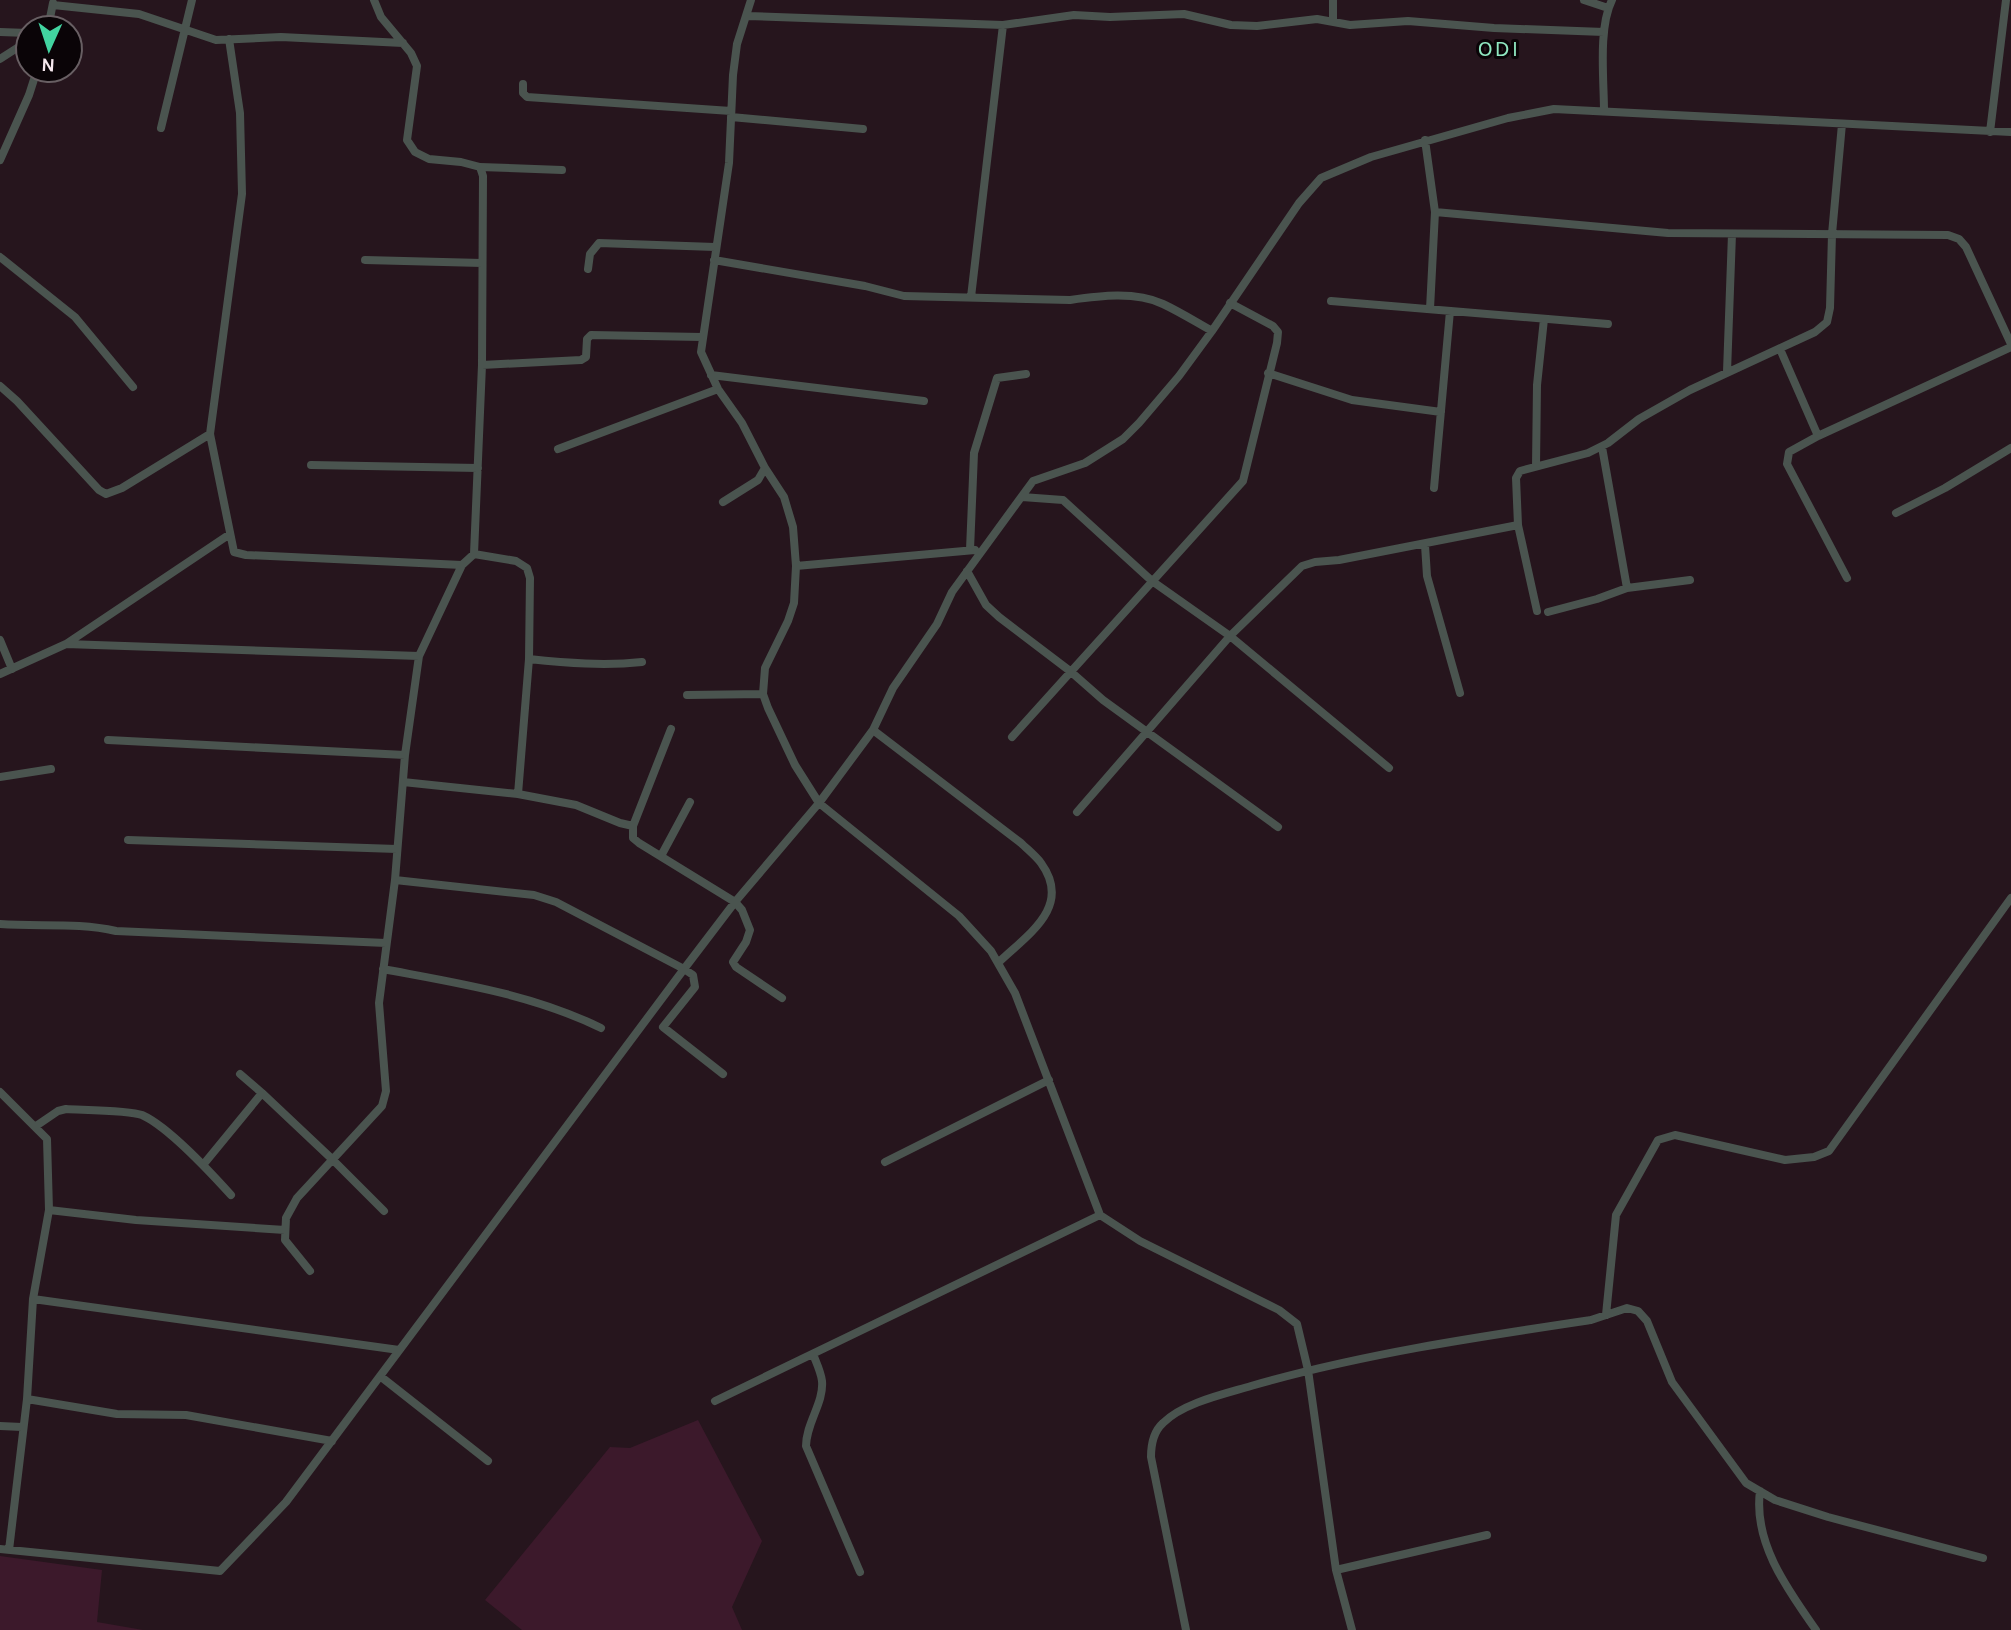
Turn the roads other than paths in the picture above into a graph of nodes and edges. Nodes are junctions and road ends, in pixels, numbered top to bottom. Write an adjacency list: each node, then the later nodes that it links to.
1 (192, 0): 12 (street)
2 (374, 0): 15 (street)
3 (751, 0): 9 (street)
4 (1333, 0): 10 (street)
5 (1584, 0): 8 (street)
6 (2003, 1): 23 (street)
7 (53, 3): 12 (street)
8 (1610, 4): 13 (street)
9 (747, 16): 11 (street); 19 (street)
10 (1333, 20): 11 (street); 13 (street)
11 (1003, 25): 38 (street)
12 (184, 31): 14 (street); 21 (street)
13 (1604, 32): 18 (street)
14 (229, 39): 15 (street); 59 (street)
15 (403, 43): 27 (street)
16 (33, 84): 26 (street)
17 (523, 84): 19 (street)
18 (1604, 111): 20 (street); 25 (street)
19 (731, 114): 22 (street); 32 (street)
20 (1842, 124): 23 (street); 31 (street)
21 (162, 128)
22 (863, 129)
23 (1990, 132): 24 (street)
24 (2011, 132)
25 (1425, 140): 29 (street); 40 (street)
26 (0, 160)
27 (480, 167): 28 (street); 36 (street)
28 (562, 170)
29 (1435, 212): 30 (street); 41 (street)
30 (1732, 234): 31 (street); 50 (street)
31 (1832, 234): 47 (street); 48 (street)
32 (715, 247): 35 (street); 37 (street)
33 (0, 257): 55 (street)
34 (365, 260): 36 (street)
35 (714, 260): 38 (street); 46 (street)
36 (482, 263): 49 (street)
37 (588, 269)
38 (971, 297): 45 (street)
39 (1331, 301): 41 (street)
40 (1230, 303): 45 (street); 51 (street)
41 (1430, 309): 42 (street)
42 (1450, 311): 43 (street); 58 (street)
43 (1544, 318): 44 (street); 65 (street)
44 (1608, 324)
45 (1212, 331): 69 (street)
46 (702, 337): 49 (street); 52 (street)
47 (2011, 346): 60 (street)
48 (1780, 349): 50 (street); 60 (street)
49 (482, 365): 66 (street)
50 (1727, 372): 61 (street)
51 (1268, 373): 58 (street); 83 (street)
52 (711, 374): 56 (street); 57 (street)
53 (1026, 374): 76 (street)
54 (0, 386): 59 (street)
55 (133, 387)
56 (718, 389): 63 (street); 67 (street)
57 (924, 401)
58 (1441, 412): 68 (street)
59 (210, 434): 73 (street)
60 (1818, 436): 81 (street)
61 (1602, 447): 65 (street); 84 (street)
62 (2011, 448): 71 (street)
63 (558, 449)
64 (311, 465): 66 (street)
65 (1536, 466): 72 (street)
66 (478, 468): 77 (street)
67 (765, 468): 70 (street); 79 (street)
68 (1434, 488)
69 (1022, 497): 75 (street); 83 (street)
70 (723, 502)
71 (1896, 513)
72 (1518, 525): 74 (street); 85 (street)
73 (230, 534): 78 (street); 89 (street)
74 (1425, 545): 87 (street); 96 (street)
75 (983, 549): 76 (street); 80 (street)
76 (970, 550): 79 (street)
77 (474, 554): 78 (street); 91 (street)
78 (462, 565): 90 (street)
79 (796, 566): 97 (street)
80 (967, 571): 94 (street); 100 (street)
81 (1847, 578)
82 (1690, 580): 84 (street)
83 (1152, 581): 87 (street); 94 (street)
84 (1627, 588): 86 (street)
85 (1537, 611)
86 (1548, 612)
87 (1230, 636): 101 (street); 105 (street)
88 (0, 640): 93 (street)
89 (66, 643): 90 (street); 93 (street)
90 (419, 656): 104 (street)
91 (530, 659): 92 (street); 109 (street)
92 (642, 662)
93 (12, 669): 95 (street)
94 (1070, 671): 101 (street); 102 (street)
95 (0, 674)
96 (1460, 693)
97 (764, 694): 98 (street); 111 (street)
98 (687, 695)
99 (671, 729): 113 (street)
100 (873, 730): 111 (street); 123 (street)
101 (1146, 732): 112 (street); 114 (street)
102 (1012, 737)
103 (108, 740): 104 (street)
104 (405, 755): 108 (street)
105 (1389, 768)
106 (51, 769): 107 (street)
107 (0, 777)
108 (404, 782): 109 (street); 116 (street)
109 (518, 794): 113 (street)
110 (690, 802): 117 (street)
111 (819, 803): 120 (street); 123 (street)
112 (1077, 812)
113 (633, 826): 117 (street)
114 (1278, 827)
115 (128, 840): 116 (street)
116 (397, 849): 118 (street)
117 (661, 856): 120 (street)
118 (395, 880): 122 (street); 125 (street)
119 (2011, 898): 144 (street)
120 (735, 902): 125 (street); 126 (street)
121 (0, 924): 122 (street)
122 (386, 943): 124 (street)
123 (998, 963): 130 (street)
124 (383, 969): 127 (street); 134 (street)
125 (684, 969): 129 (street); 145 (street)
126 (782, 998)
127 (601, 1028)
128 (240, 1074): 132 (street)
129 (723, 1074)
130 (1048, 1080): 135 (street); 140 (street)
131 (0, 1092): 133 (street)
132 (262, 1093): 134 (street); 136 (street)
133 (36, 1126): 136 (street); 138 (street)
134 (333, 1160): 139 (street); 141 (street)
135 (885, 1162)
136 (204, 1165): 137 (street)
137 (231, 1195)
138 (49, 1210): 141 (street); 143 (street)
139 (384, 1211)
140 (1100, 1215): 146 (street); 147 (street)
141 (285, 1230): 142 (street)
142 (310, 1271)
143 (33, 1299): 145 (street); 149 (street)
144 (1606, 1315): 147 (street); 155 (street)
145 (399, 1350): 148 (street)
146 (813, 1354): 150 (street); 160 (street)
147 (1308, 1370): 159 (street); 161 (street)
148 (380, 1376): 153 (street); 154 (street)
149 (27, 1399): 152 (street); 153 (street)
150 (715, 1401)
151 (0, 1426): 152 (street)
152 (22, 1427): 157 (street)
153 (332, 1441): 157 (street)
154 (488, 1461)
155 (1760, 1491): 158 (street); 163 (street)
156 (1487, 1535): 159 (street)
157 (4, 1549)
158 (1983, 1558)
159 (1336, 1570): 162 (street)
160 (860, 1572)
161 (1186, 1630)
162 (1352, 1630)
163 (1816, 1630)

